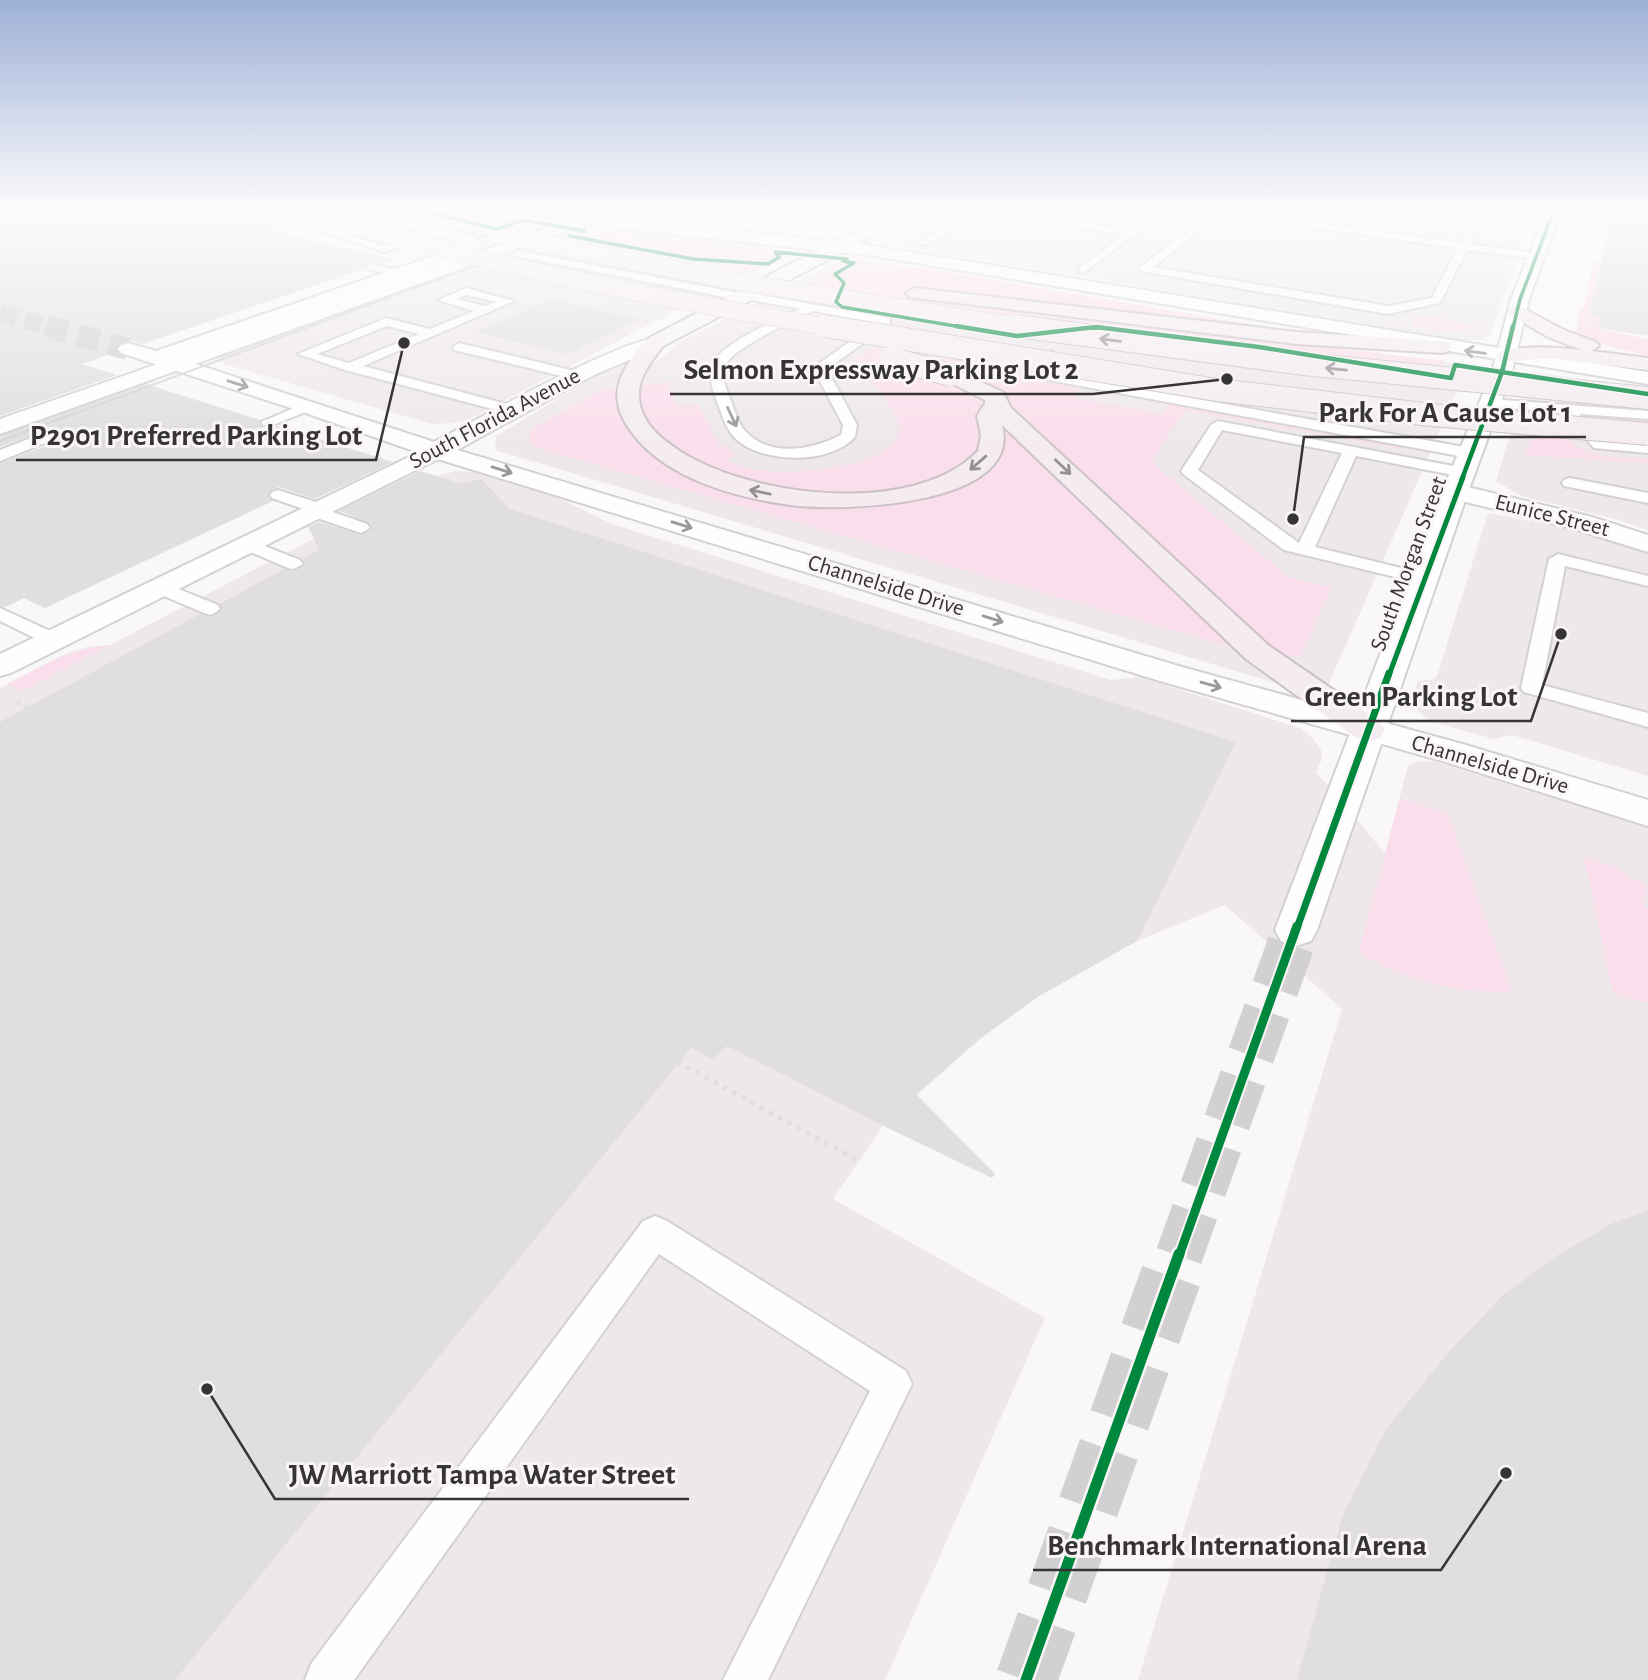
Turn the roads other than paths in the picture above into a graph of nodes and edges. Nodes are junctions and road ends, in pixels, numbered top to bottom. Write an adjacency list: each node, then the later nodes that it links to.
1 (374, 288): 23 (main road)
2 (609, 288): 29 (highway, bridge)
3 (615, 288): 38 (highway, bridge)
4 (702, 288): 12 (lane)
5 (757, 288): 12 (main road, South Florida Avenue)
6 (782, 288): 28 (highway, one-way to 6, bridge)
7 (877, 288): 19 (highway, bridge)
8 (1093, 288): 19 (main road)
9 (1259, 288): 10 (lane)
10 (1442, 288)
11 (1524, 288): 15 (main road, South Morgan Street)
12 (742, 296): 13 (lane); 17 (main road, South Florida Avenue)
13 (812, 307): 13 (lane, one-way to 13)
14 (486, 310): 16 (lane)
15 (1517, 311): 22 (main road, South Morgan Street); 24 (highway)
16 (431, 333): 25 (lane); 25 (lane)
17 (656, 342): 26 (main road, South Florida Avenue); 29 (highway, one-way to 17)
18 (459, 347): 26 (lane)
19 (1442, 347): 22 (main road, one-way to 19)
20 (128, 349): 23 (main road, Channelside Drive)
21 (1051, 355): 44 (lane)
22 (1507, 356): 24 (highway); 27 (main road); 30 (main road, South Morgan Street)
23 (165, 361): 31 (main road, Channelside Drive, one-way to 31); 34 (main road); 37 (main road)
24 (1648, 363)
25 (350, 367): 33 (lane)
26 (578, 376): 33 (main road, South Florida Avenue)
27 (1648, 379)
28 (1648, 398)
29 (996, 403): 62 (highway, one-way to 62)
30 (1490, 403): 32 (lane); 44 (main road, South Morgan Street)
31 (308, 406): 36 (lane); 42 (main road, Channelside Drive)
32 (1567, 409): 35 (lane); 40 (lane)
33 (513, 410): 42 (main road, South Florida Avenue)
34 (0, 412)
35 (1648, 415)
36 (268, 422)
37 (0, 427)
38 (1648, 434)
39 (65, 438): 43 (lane)
40 (1648, 448)
41 (1351, 450): 44 (lane); 52 (lane); 52 (lane)
42 (436, 451): 48 (main road, South Florida Avenue); 62 (main road, Channelside Drive, one-way to 62)
43 (0, 456)
44 (1463, 472): 51 (main road, Eunice Street); 54 (main road, South Morgan Street)
45 (1570, 483): 47 (lane)
46 (278, 495): 48 (lane)
47 (1648, 498)
48 (316, 510): 49 (lane); 50 (main road, South Florida Avenue)
49 (361, 528)
50 (247, 544): 53 (lane); 56 (main road, South Florida Avenue)
51 (1648, 544)
52 (1306, 550): 54 (lane)
53 (294, 564)
54 (1424, 579): 62 (main road, South Morgan Street)
55 (1648, 580): 61 (lane)
56 (159, 587): 57 (lane); 59 (main road, South Florida Avenue)
57 (211, 608)
58 (0, 614): 59 (lane)
59 (54, 640): 60 (main road, South Florida Avenue)
60 (0, 666)
61 (1648, 720)
62 (1368, 730): 63 (main road, Channelside Drive); 64 (main road, South Morgan Street)
63 (1648, 813)
64 (1296, 930)
65 (327, 1680): 66 (lane)
66 (745, 1680)

